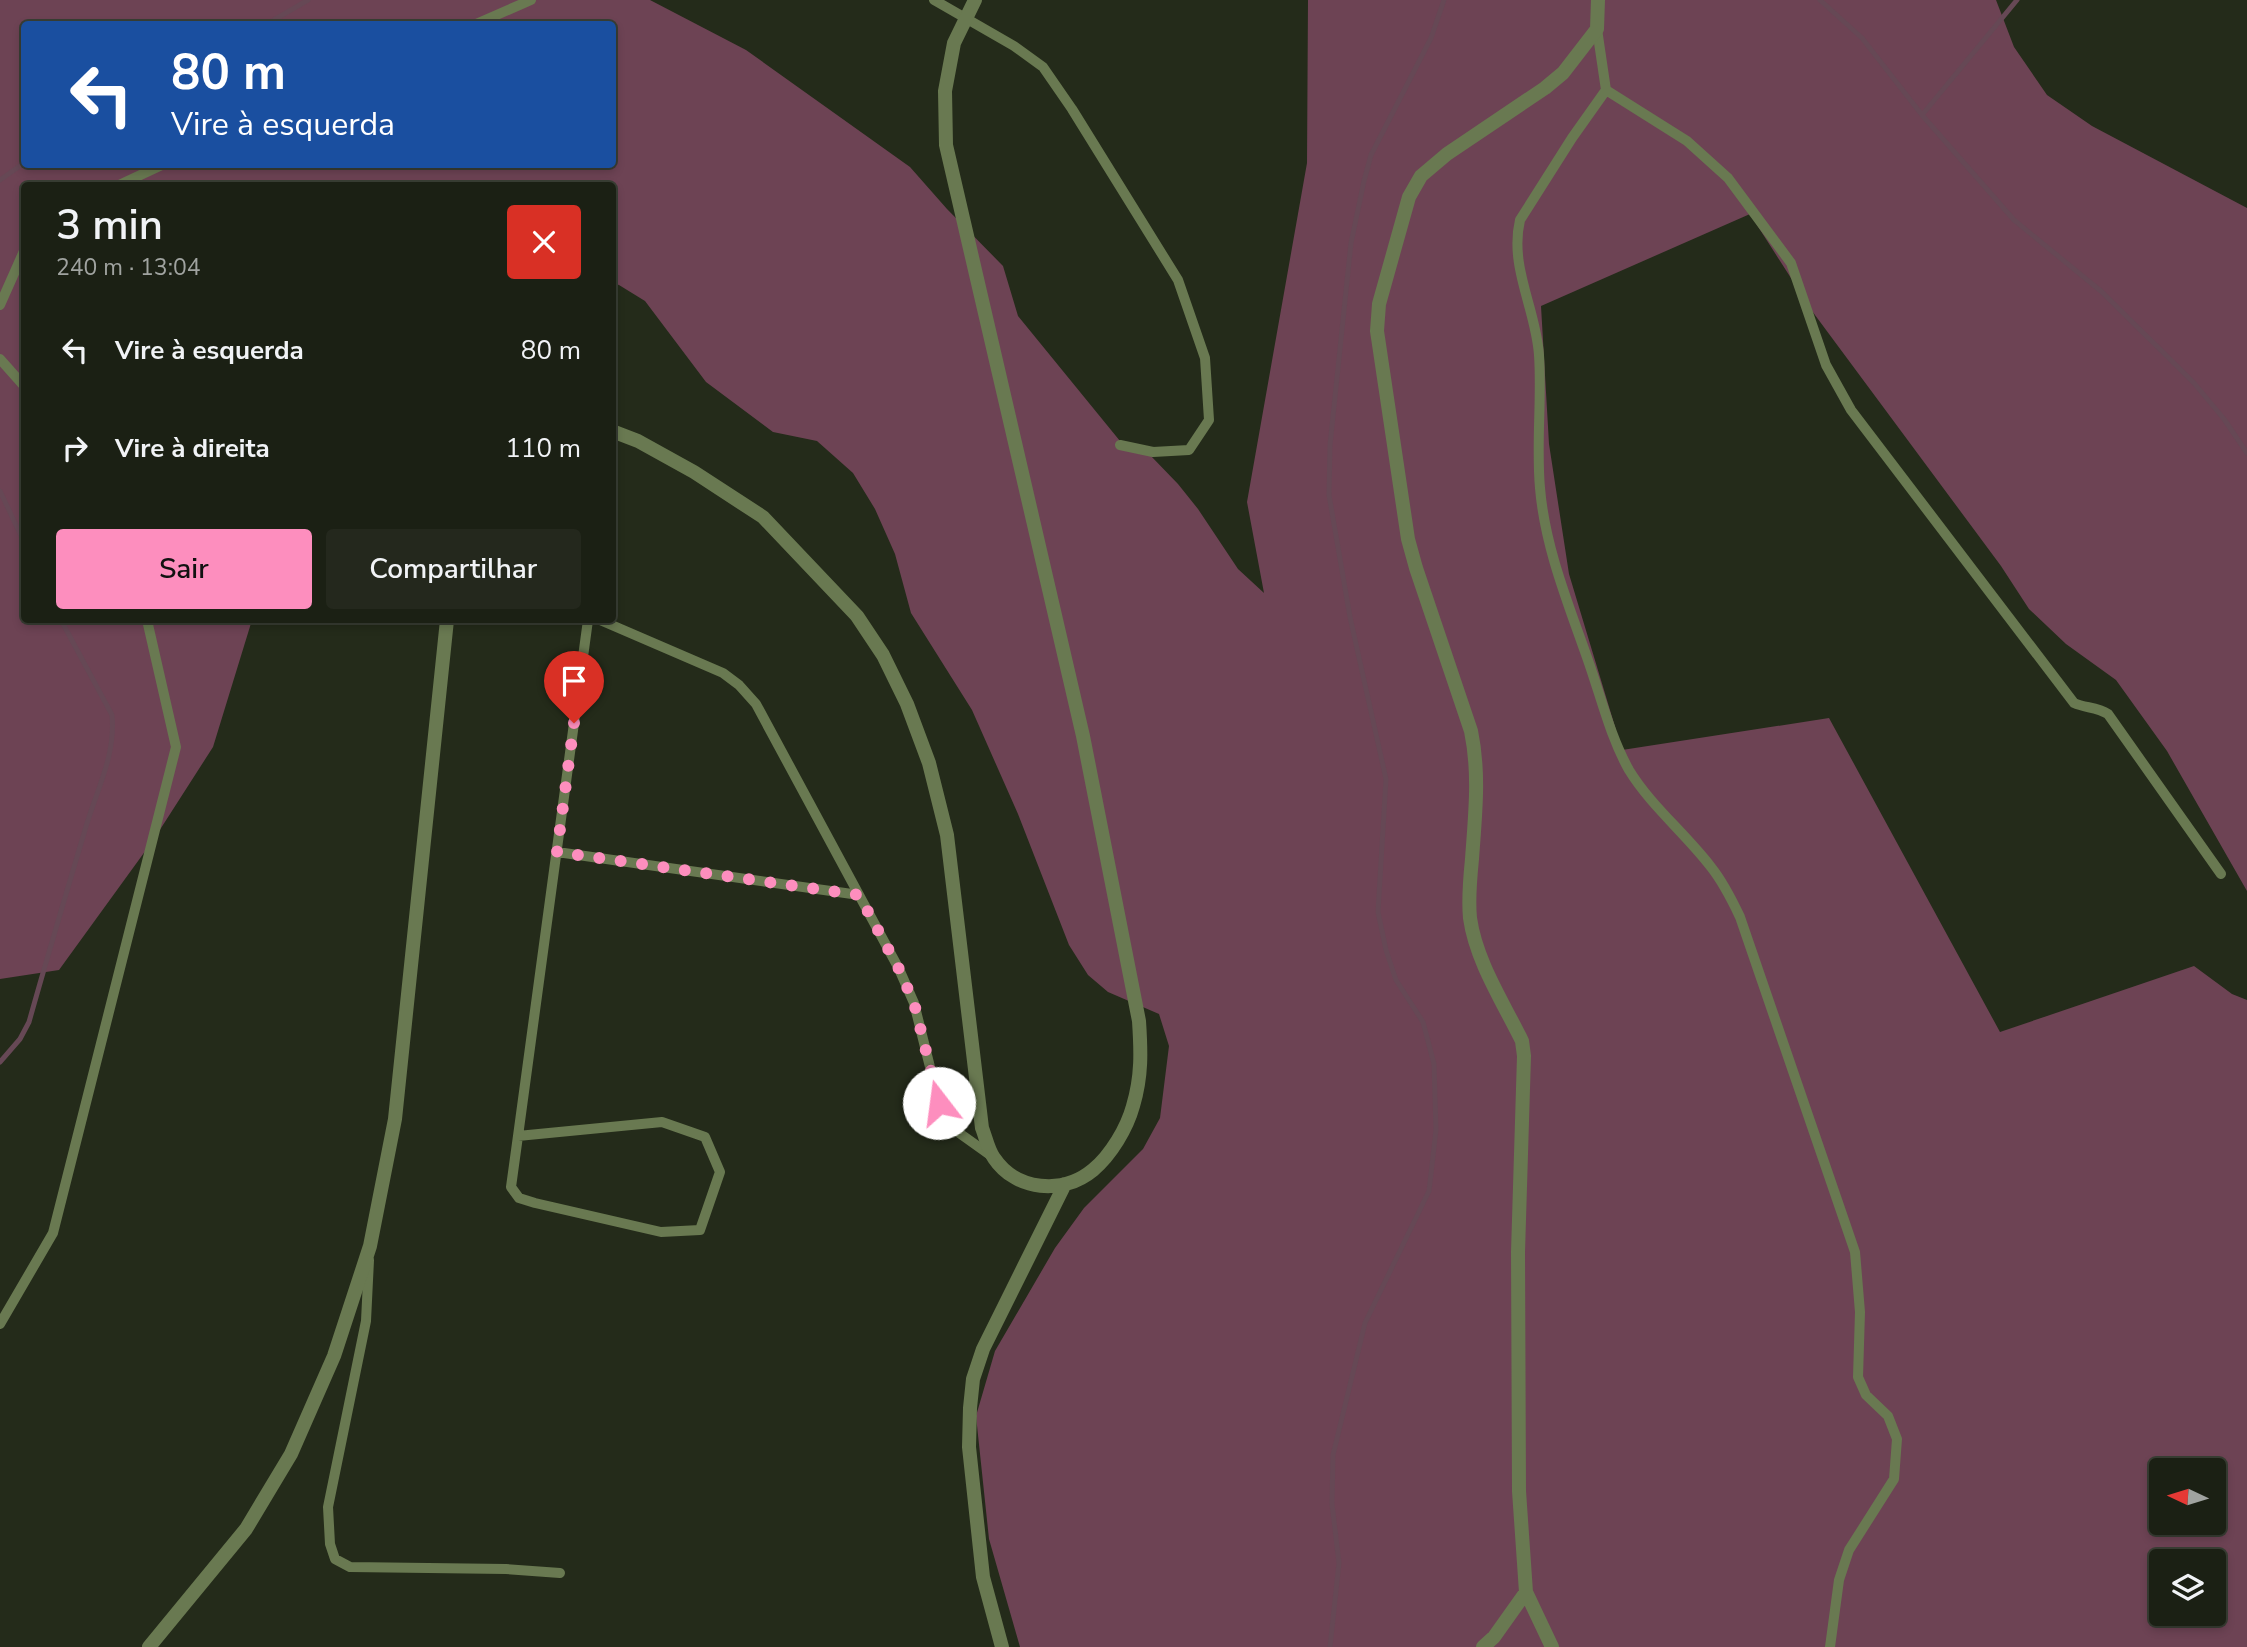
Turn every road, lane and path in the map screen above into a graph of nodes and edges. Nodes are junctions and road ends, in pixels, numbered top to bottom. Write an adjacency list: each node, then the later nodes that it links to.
1 (531, 0): 6 (lane)
2 (934, 0): 5 (lane)
3 (975, 0): 5 (street)
4 (1598, 0): 7 (street)
5 (967, 18): 16 (lane); 26 (street)
6 (483, 21)
7 (1597, 29): 8 (lane); 30 (street)
8 (1606, 90): 22 (lane); 35 (lane)
9 (155, 168): 10 (lane)
10 (126, 182)
11 (21, 258): 12 (lane)
12 (0, 305)
13 (0, 359): 14 (lane)
14 (21, 383)
15 (616, 433): 25 (street)
16 (1120, 445)
17 (148, 623): 28 (lane)
18 (447, 623): 27 (street)
19 (588, 623): 21 (lane)
20 (607, 623): 23 (lane)
21 (557, 852): 23 (lane); 24 (lane)
22 (2221, 874)
23 (859, 895): 25 (lane)
24 (518, 1136): 24 (lane)
25 (992, 1157): 26 (street)
26 (1065, 1184): 32 (street)
27 (370, 1246): 29 (lane); 31 (street)
28 (0, 1324)
29 (560, 1573)
30 (1525, 1592): 33 (street); 34 (street)
31 (149, 1647)
32 (1002, 1647)
33 (1483, 1647)
34 (1552, 1647)
35 (1830, 1647)

